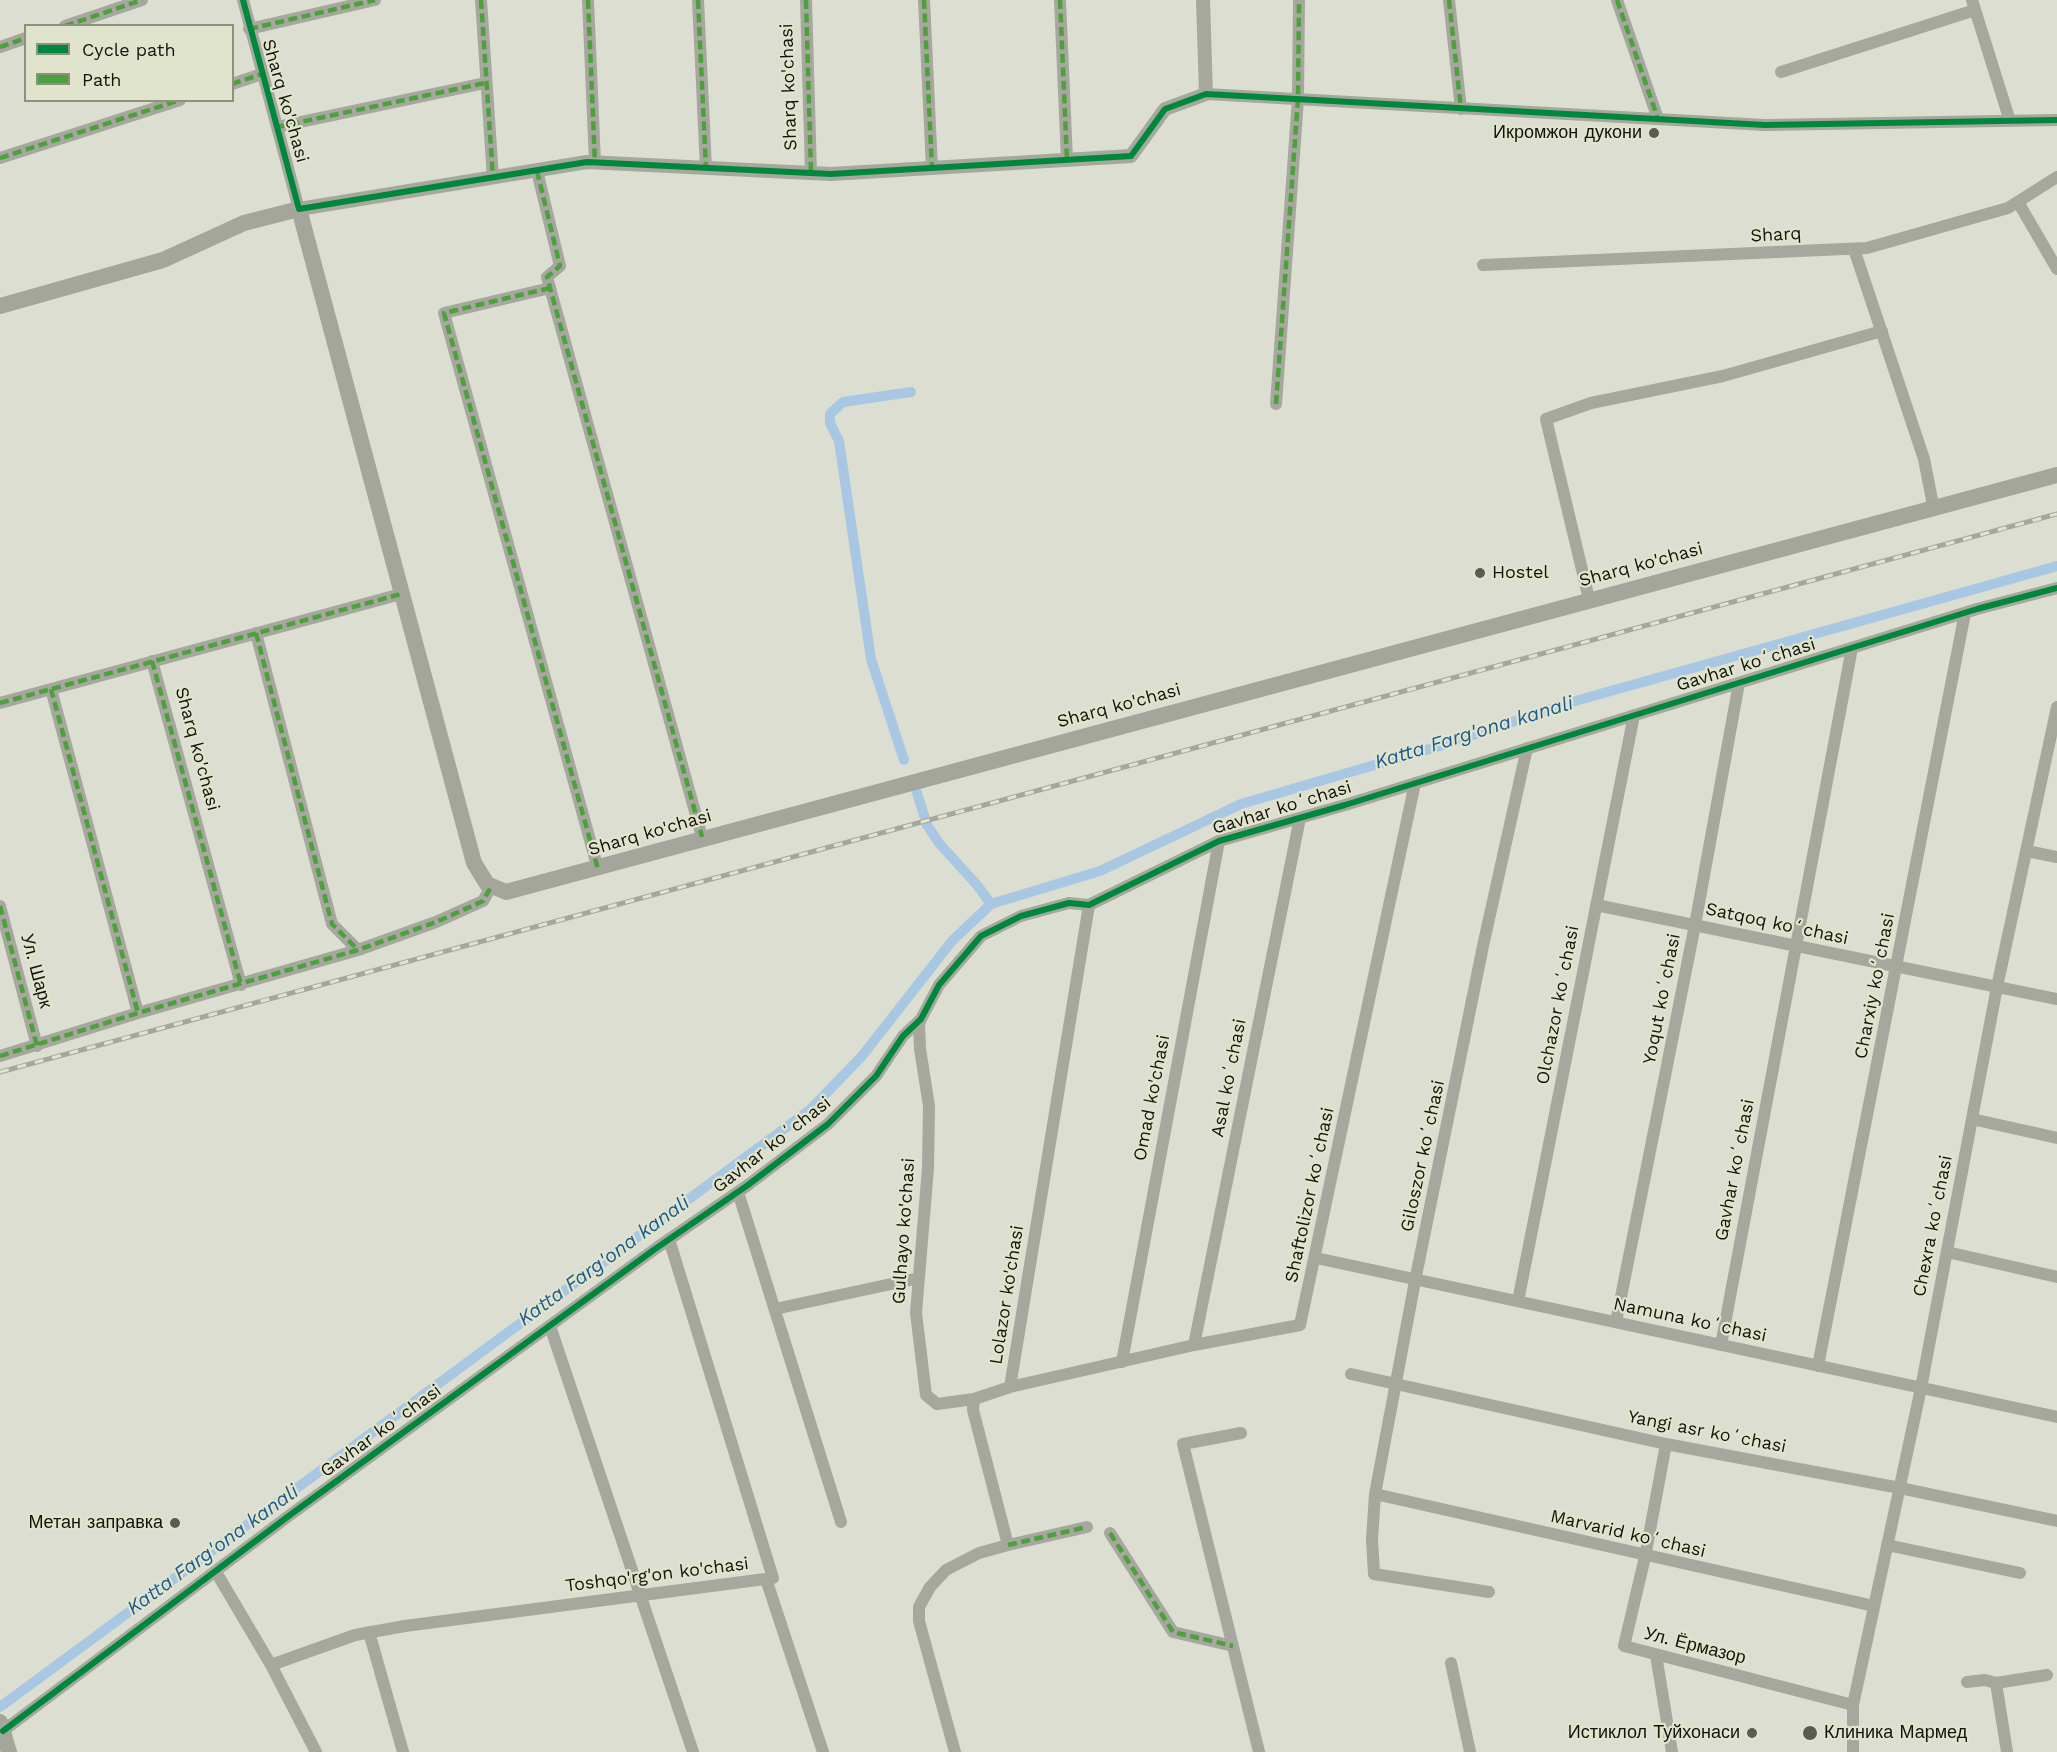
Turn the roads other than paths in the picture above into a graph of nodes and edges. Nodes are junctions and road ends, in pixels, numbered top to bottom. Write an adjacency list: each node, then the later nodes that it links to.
1 (142, 0): 15 (street)
2 (243, 0): 16 (street, Sharq ko'chasi)
3 (375, 0): 16 (street, Sharq ko'chasi)
4 (481, 0): 22 (street)
5 (588, 0): 33 (street)
6 (698, 0): 34 (street)
7 (806, 0): 37 (street, Sharq ko'chasi)
8 (924, 0): 35 (street)
9 (1060, 0): 32 (street)
10 (1203, 0): 23 (street)
11 (1299, 0): 24 (street)
12 (1449, 0): 26 (street)
13 (1617, 0): 27 (street)
14 (1974, 5): 19 (street); 29 (street)
15 (71, 24)
16 (249, 29): 20 (street, Sharq ko'chasi)
17 (24, 39): 18 (street)
18 (0, 47)
19 (1781, 72)
20 (262, 74): 21 (street, Sharq ko'chasi); 30 (street, Sharq ko'chasi)
21 (234, 83)
22 (485, 83): 30 (street, Sharq ko'chasi); 39 (street)
23 (1206, 94): 24 (street); 32 (street)
24 (1298, 99): 26 (street); 48 (street)
25 (174, 102): 31 (street)
26 (1461, 109): 27 (street)
27 (1658, 119): 29 (street)
28 (2057, 120): 29 (street)
29 (2010, 121)
30 (277, 127): 41 (street, Sharq ko'chasi)
31 (0, 158)
32 (1067, 160): 35 (street)
33 (595, 163): 34 (street); 36 (street)
34 (706, 168): 37 (street)
35 (932, 168): 37 (street)
36 (537, 171): 39 (street); 45 (street)
37 (811, 173)
38 (2057, 177): 40 (street, Sharq)
39 (493, 178): 41 (street)
40 (2018, 202): 42 (street, Sharq); 44 (street)
41 (299, 209): 46 (main road); 52 (main road, Sharq ko'chasi)
42 (1854, 249): 43 (street, Sharq); 47 (street)
43 (1484, 265)
44 (2057, 269)
45 (550, 288): 66 (street); 70 (street)
46 (0, 306)
47 (1882, 331): 50 (street); 53 (street)
48 (1276, 404)
49 (2057, 475): 50 (main road, Sharq ko'chasi)
50 (1934, 510): 53 (main road, Sharq ko'chasi)
51 (2057, 588): 54 (street, Gavhar koʻchasi)
52 (401, 594): 55 (street); 71 (main road, Sharq ko'chasi)
53 (1589, 599): 66 (main road, Sharq ko'chasi)
54 (1965, 613): 56 (street, Gavhar koʻchasi); 78 (street, Charxiy koʻchasi)
55 (256, 633): 57 (street); 77 (street)
56 (1852, 648): 58 (street, Gavhar koʻchasi); 76 (street, Gavhar koʻchasi)
57 (152, 661): 59 (street); 79 (street, Sharq ko'chasi)
58 (1739, 683): 61 (street, Gavhar koʻchasi); 75 (street, Yoqut koʻchasi)
59 (51, 689): 60 (street); 82 (street)
60 (0, 703)
61 (1634, 715): 63 (street, Gavhar koʻchasi); 73 (street, Olchazor koʻchasi)
62 (2056, 715): 68 (street, Chexra koʻchasi)
63 (1527, 748): 64 (street, Gavhar koʻchasi); 94 (street, Giloszor koʻchasi)
64 (1414, 783): 65 (street, Gavhar koʻchasi); 91 (street, Shaftolizor koʻchasi)
65 (1300, 818): 67 (street, Gavhar koʻchasi); 99 (street, Asal koʻchasi)
66 (702, 837): 70 (main road, Sharq ko'chasi)
67 (1219, 841): 72 (street, Gavhar koʻchasi); 101 (street, Omad ko'chasi)
68 (2026, 851): 69 (street); 80 (street, Chexra koʻchasi)
69 (2057, 857)
70 (598, 869): 71 (main road, Sharq ko'chasi)
71 (491, 887): 77 (street)
72 (1089, 905): 83 (street, Gavhar koʻchasi); 105 (street, Lolazor ko'chasi)
73 (1596, 905): 75 (street, Satqoq koʻchasi); 95 (street, Olchazor koʻchasi)
74 (0, 906): 84 (street, Ул. Шарк)
75 (1695, 925): 76 (street, Satqoq koʻchasi); 97 (street, Yoqut koʻchasi)
76 (1795, 946): 78 (street, Satqoq koʻchasi); 100 (street, Gavhar koʻchasi)
77 (358, 950): 79 (street)
78 (1898, 967): 80 (street, Satqoq koʻchasi); 102 (street, Charxiy koʻchasi)
79 (241, 985): 82 (street)
80 (1997, 987): 81 (street, Satqoq koʻchasi); 86 (street, Chexra koʻchasi)
81 (2057, 999)
82 (138, 1013): 84 (street)
83 (921, 1019): 88 (street, Gavhar koʻchasi); 93 (street, Gulhayo ko'chasi)
84 (37, 1046): 85 (street)
85 (0, 1056)
86 (1972, 1119): 87 (street); 90 (street, Chexra koʻchasi)
87 (2057, 1138)
88 (738, 1192): 89 (street, Gavhar koʻchasi); 96 (street)
89 (669, 1239): 98 (street, Gavhar koʻchasi); 122 (street, Toshqo'rg'on ko'chasi)
90 (1947, 1252): 92 (street); 106 (street, Chexra koʻchasi)
91 (1316, 1258): 94 (street, Namuna koʻchasi); 99 (street, Shaftolizor koʻchasi)
92 (2057, 1276)
93 (919, 1278): 96 (street); 107 (street, Gulhayo ko'chasi)
94 (1415, 1281): 95 (street, Namuna koʻchasi); 104 (street, Giloszor koʻchasi)
95 (1518, 1301): 97 (street, Namuna koʻchasi)
96 (775, 1309): 114 (street)
97 (1616, 1322): 100 (street, Namuna koʻchasi)
98 (550, 1326): 120 (street, Gavhar koʻchasi); 124 (street)
99 (1194, 1345): 101 (street, Shaftolizor koʻchasi)
100 (1721, 1345): 102 (street, Namuna koʻchasi)
101 (1122, 1362): 105 (street, Shaftolizor koʻchasi)
102 (1818, 1366): 106 (street, Namuna koʻchasi)
103 (1351, 1374): 104 (street, Yangi asr koʻchasi)
104 (1396, 1383): 110 (street, Yangi asr koʻchasi); 112 (street, Giloszor koʻchasi)
105 (1010, 1387): 107 (street, Lolazor ko'chasi)
106 (1921, 1388): 108 (street, Namuna koʻchasi); 111 (street, Chexra koʻchasi)
107 (974, 1399): 117 (street)
108 (2057, 1417)
109 (1241, 1433): 127 (street)
110 (1666, 1444): 111 (street, Yangi asr koʻchasi); 119 (street, Ул. Ёрмазор)
111 (1900, 1488): 113 (street, Yangi asr koʻchasi); 118 (street, Chexra koʻchasi)
112 (1375, 1494): 119 (street, Marvarid koʻchasi); 123 (street, Giloszor koʻchasi)
113 (2057, 1521)
114 (841, 1522)
115 (1087, 1527): 117 (street)
116 (1110, 1533): 127 (street)
117 (1008, 1545): 141 (street)
118 (1887, 1545): 121 (street); 125 (street, Chexra koʻchasi)
119 (1645, 1557): 125 (street, Marvarid koʻchasi); 128 (street, Ул. Ёрмазор)
120 (216, 1572): 130 (street); 135 (street, Gavhar koʻchasi)
121 (2020, 1573)
122 (766, 1579): 124 (street, Toshqo'rg'on ko'chasi); 140 (street)
123 (1489, 1592)
124 (641, 1595): 126 (street, Toshqo'rg'on ko'chasi); 139 (street)
125 (1874, 1606): 134 (street, Chexra koʻchasi)
126 (369, 1632): 130 (street, Toshqo'rg'on ko'chasi); 138 (street)
127 (1233, 1646): 142 (street)
128 (1656, 1655): 134 (street, Ул. Ёрмазор); 144 (street)
129 (1452, 1663): 143 (street)
130 (271, 1665): 137 (street)
131 (2047, 1675): 133 (street)
132 (1967, 1682): 133 (street)
133 (1996, 1683): 146 (street)
134 (1853, 1705): 145 (street, Chexra koʻchasi)
135 (1, 1726): 136 (main road)
136 (9, 1752)
137 (316, 1752)
138 (403, 1752)
139 (693, 1752)
140 (823, 1752)
141 (956, 1752)
142 (1259, 1752)
143 (1470, 1752)
144 (1672, 1752)
145 (1853, 1752)
146 (2007, 1752)

